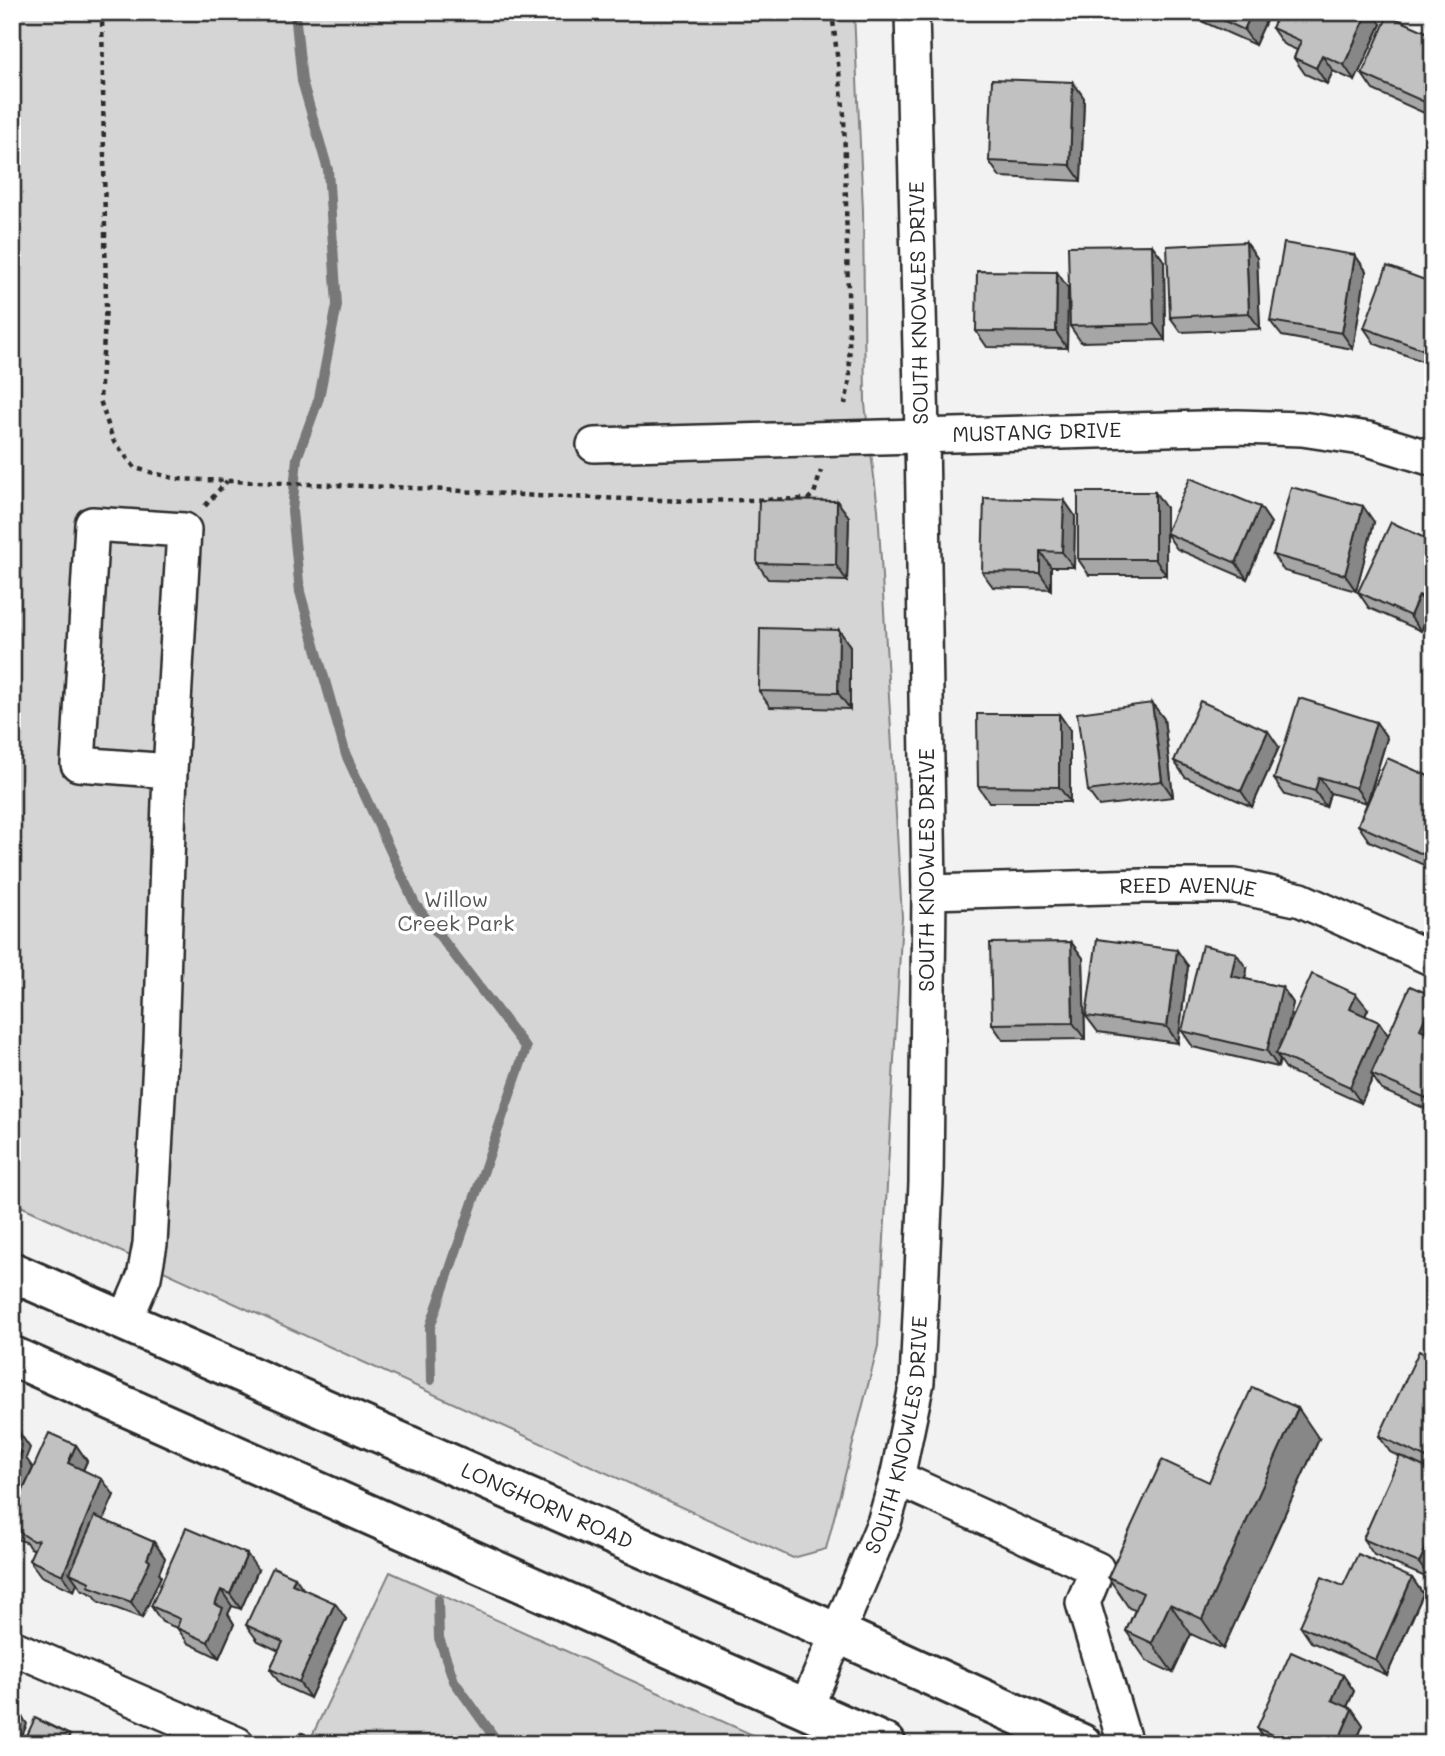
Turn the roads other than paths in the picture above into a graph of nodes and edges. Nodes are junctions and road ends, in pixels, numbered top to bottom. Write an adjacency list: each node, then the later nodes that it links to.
1 (912, 12): 2 (street, SOUTH KNOWLES DRIVE)
2 (922, 434): 3 (street, MUSTANG DRIVE); 4 (street, MUSTANG DRIVE); 6 (street, SOUTH KNOWLES DRIVE)
3 (594, 445)
4 (1433, 459)
5 (170, 771): 5 (street); 9 (street)
6 (929, 892): 7 (street, REED AVENUE); 11 (street, SOUTH KNOWLES DRIVE)
7 (1433, 959)
8 (12, 1272): 9 (main road, LONGHORN ROAD)
9 (125, 1321): 12 (main road, LONGHORN ROAD)
10 (12, 1356): 14 (main road)
11 (897, 1478): 12 (street, SOUTH KNOWLES DRIVE); 18 (street)
12 (837, 1633): 14 (street, SOUTH KNOWLES DRIVE); 17 (main road, LONGHORN ROAD)
13 (12, 1647): 15 (street)
14 (806, 1708): 16 (main road)
15 (237, 1744)
16 (886, 1744)
17 (1082, 1744)
18 (1125, 1744)

